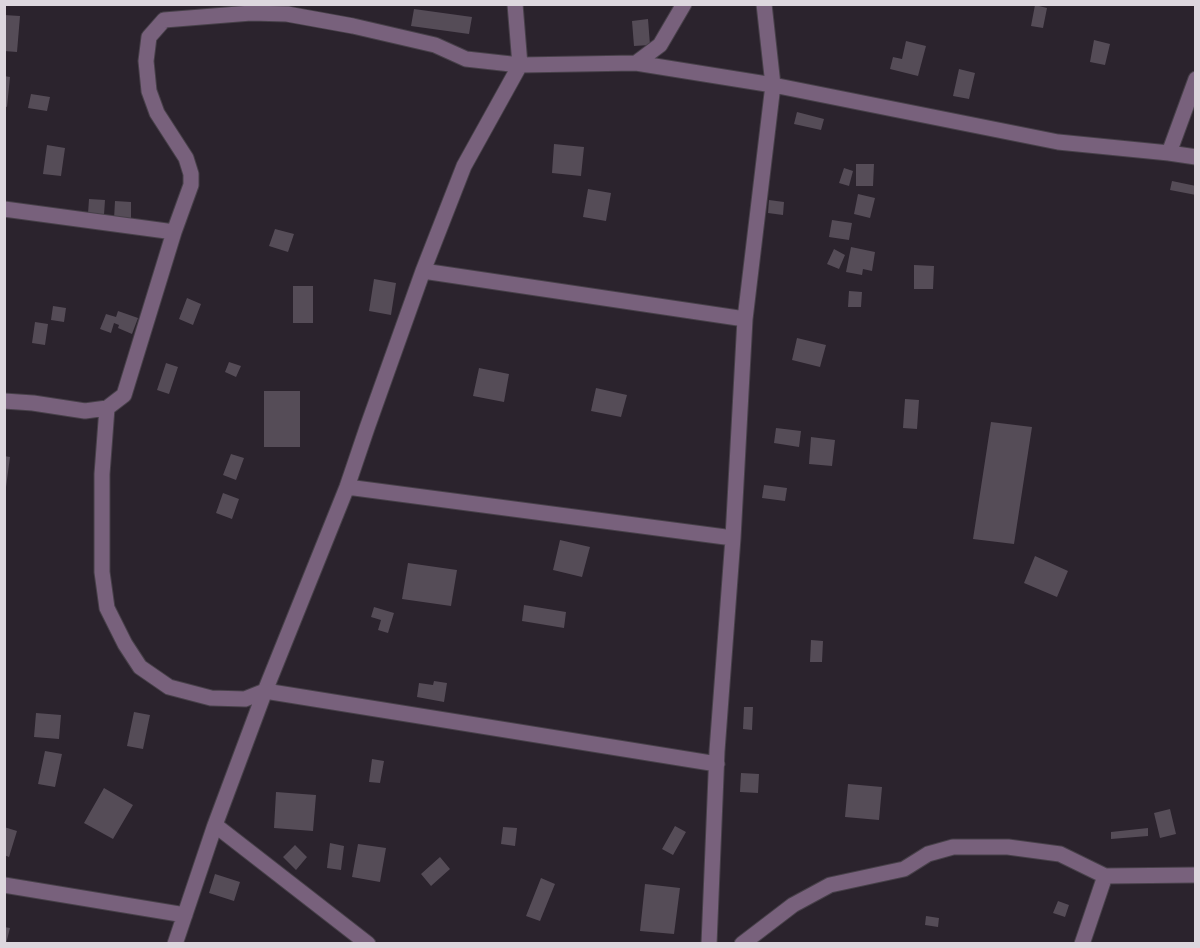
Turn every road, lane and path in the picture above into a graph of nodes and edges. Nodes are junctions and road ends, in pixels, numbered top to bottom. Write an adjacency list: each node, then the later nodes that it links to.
1 (515, 4): 5 (street)
2 (684, 4): 4 (street)
3 (764, 4): 7 (street)
4 (636, 63): 5 (street); 7 (street)
5 (520, 65): 11 (street); 12 (street)
6 (1196, 79): 8 (street)
7 (773, 85): 8 (street); 13 (street)
8 (1169, 153): 9 (street)
9 (1196, 157)
10 (4, 209): 11 (street)
11 (174, 232): 15 (street)
12 (423, 271): 13 (street); 16 (street)
13 (745, 319): 17 (street)
14 (4, 400): 15 (street)
15 (107, 408): 18 (street)
16 (347, 487): 17 (street); 18 (street)
17 (734, 538): 19 (street)
18 (265, 691): 19 (street); 20 (street)
19 (717, 764): 27 (street)
20 (215, 825): 24 (street); 26 (street)
21 (1196, 875): 22 (street)
22 (1105, 876): 28 (street); 29 (street)
23 (4, 885): 24 (street)
24 (185, 915): 25 (street)
25 (175, 944)
26 (368, 944)
27 (709, 944)
28 (742, 944)
29 (1082, 944)

